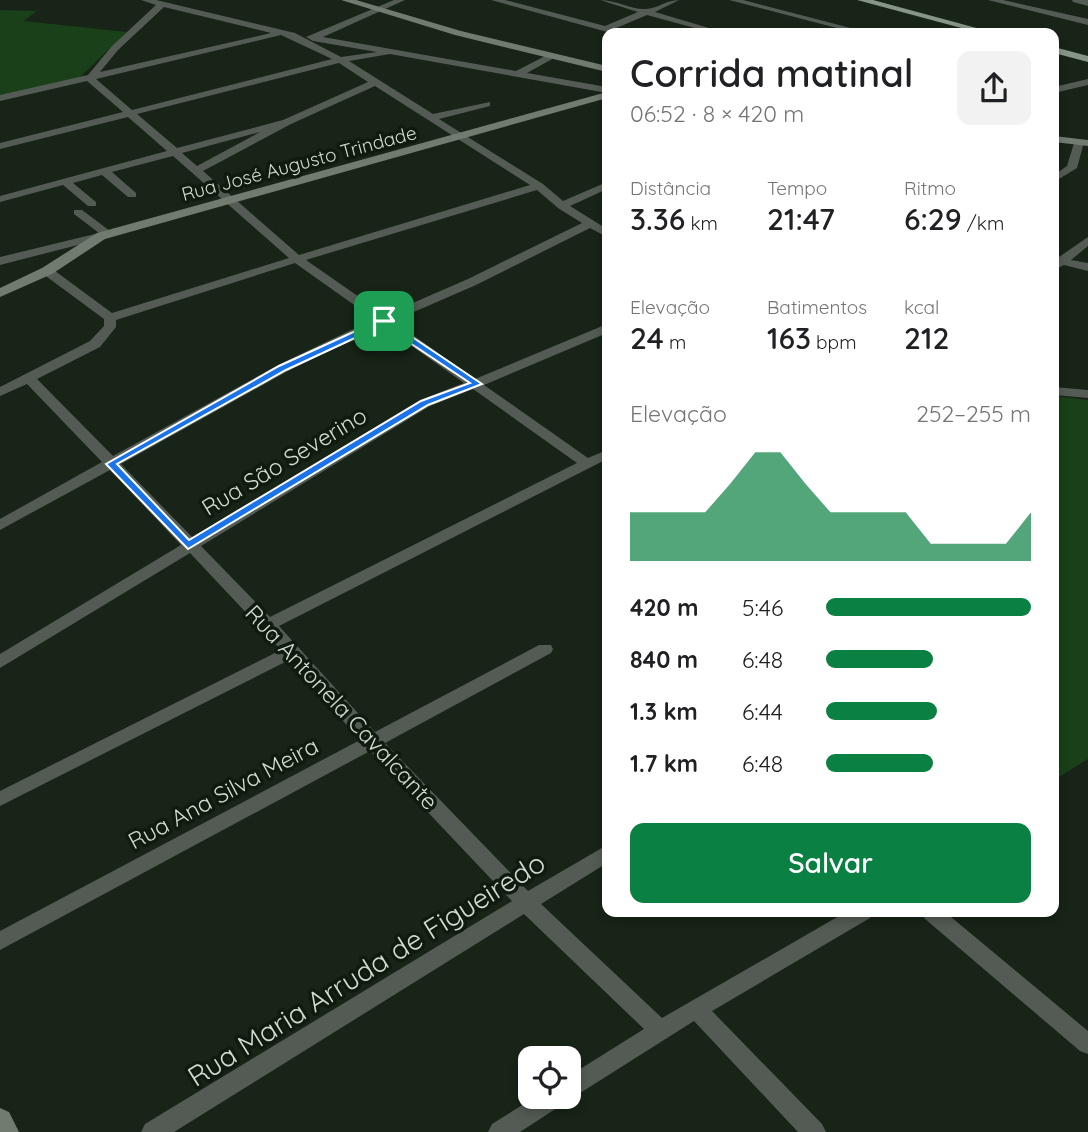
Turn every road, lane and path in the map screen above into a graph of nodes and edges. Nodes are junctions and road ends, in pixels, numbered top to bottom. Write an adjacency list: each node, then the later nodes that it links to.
1 (145, 0): 12 (street)
2 (346, 0): 13 (street)
3 (401, 0): 13 (street)
4 (495, 0): 16 (street)
5 (604, 0): 14 (street)
6 (675, 0): 14 (street)
7 (733, 0): 19 (street)
8 (862, 0): 20 (main road)
9 (992, 0): 15 (street)
10 (1076, 0): 11 (street)
11 (1088, 3)
12 (162, 4): 21 (street); 30 (street)
13 (377, 10): 22 (street); 25 (street)
14 (646, 12): 17 (street); 18 (street)
15 (1088, 22)
16 (602, 28)
17 (608, 28)
18 (704, 28)
19 (846, 28)
20 (971, 28)
21 (288, 34): 22 (street); 27 (street); 30 (street)
22 (313, 38): 24 (street)
23 (1059, 51): 26 (main road)
24 (386, 52): 27 (street); 29 (street)
25 (551, 56): 28 (street); 29 (street)
26 (1088, 59)
27 (340, 60): 32 (street); 40 (street)
28 (602, 68)
29 (518, 74): 36 (street)
30 (90, 78): 38 (street); 40 (street)
31 (1059, 80): 34 (street)
32 (376, 82): 41 (street); 42 (street)
33 (1088, 82): 34 (street)
34 (1074, 85): 35 (street)
35 (1059, 89)
36 (602, 91)
37 (602, 94): 43 (street, Rua José Augusto Trindade)
38 (0, 98)
39 (487, 104): 41 (street)
40 (128, 113): 46 (street); 47 (street)
41 (430, 118): 43 (street)
42 (287, 122): 47 (street); 48 (street)
43 (460, 138): 52 (street); 56 (street, Rua José Augusto Trindade)
44 (1059, 140): 45 (street)
45 (1083, 143): 50 (street)
46 (0, 146)
47 (173, 152): 48 (street); 49 (street)
48 (197, 170): 56 (street)
49 (104, 171): 51 (street); 54 (street)
50 (1059, 176)
51 (65, 182): 55 (street); 57 (street)
52 (539, 187): 58 (street); 64 (street)
53 (602, 187): 58 (street)
54 (132, 195)
55 (0, 199)
56 (230, 200): 62 (street, Rua José Augusto Trindade); 64 (street)
57 (92, 204)
58 (562, 206): 60 (street)
59 (78, 212): 62 (street)
60 (590, 224): 61 (street); 72 (street)
61 (602, 231)
62 (105, 235): 65 (street, Rua José Augusto Trindade); 69 (street)
63 (1088, 240): 66 (street)
64 (297, 259): 71 (street); 72 (street)
65 (0, 261)
66 (1059, 261)
67 (1059, 263): 68 (street)
68 (1088, 267)
69 (47, 271): 70 (street); 71 (street)
70 (0, 293)
71 (110, 318): 74 (street)
72 (384, 321): 75 (street); 81 (street)
73 (602, 330): 75 (street, Rua São Severino)
74 (29, 378): 77 (street); 81 (street, Rua Antonela Cavalcante)
75 (478, 384): 80 (street); 83 (street, Rua São Severino)
76 (1059, 391): 78 (street)
77 (0, 392)
78 (1087, 394)
79 (602, 456): 80 (street)
80 (586, 463): 84 (street)
81 (111, 464): 82 (street); 83 (street, Rua Antonela Cavalcante)
82 (0, 525)
83 (188, 545): 84 (street, Rua Antonela Cavalcante); 87 (street, Rua São Severino)
84 (268, 625): 86 (street, Rua Antonela Cavalcante)
85 (545, 649): 88 (street, Rua Ana Silva Meira)
86 (292, 651): 88 (street, Rua Antonela Cavalcante); 89 (street)
87 (0, 662)
88 (372, 741): 91 (street, Rua Antonela Cavalcante); 94 (street, Rua Ana Silva Meira)
89 (0, 799)
90 (602, 855): 91 (street, Rua Maria Arruda de Figueiredo)
91 (527, 904): 96 (street, Rua Antonela Cavalcante); 102 (street, Rua Maria Arruda de Figueiredo)
92 (855, 917): 95 (street)
93 (937, 917): 97 (street)
94 (0, 942)
95 (697, 1010): 96 (street); 104 (street)
96 (660, 1030): 98 (street)
97 (1088, 1044)
98 (581, 1080)
99 (536, 1109): 103 (street)
100 (0, 1120): 101 (street)
101 (6, 1132)
102 (153, 1132)
103 (500, 1132)
104 (814, 1132)

